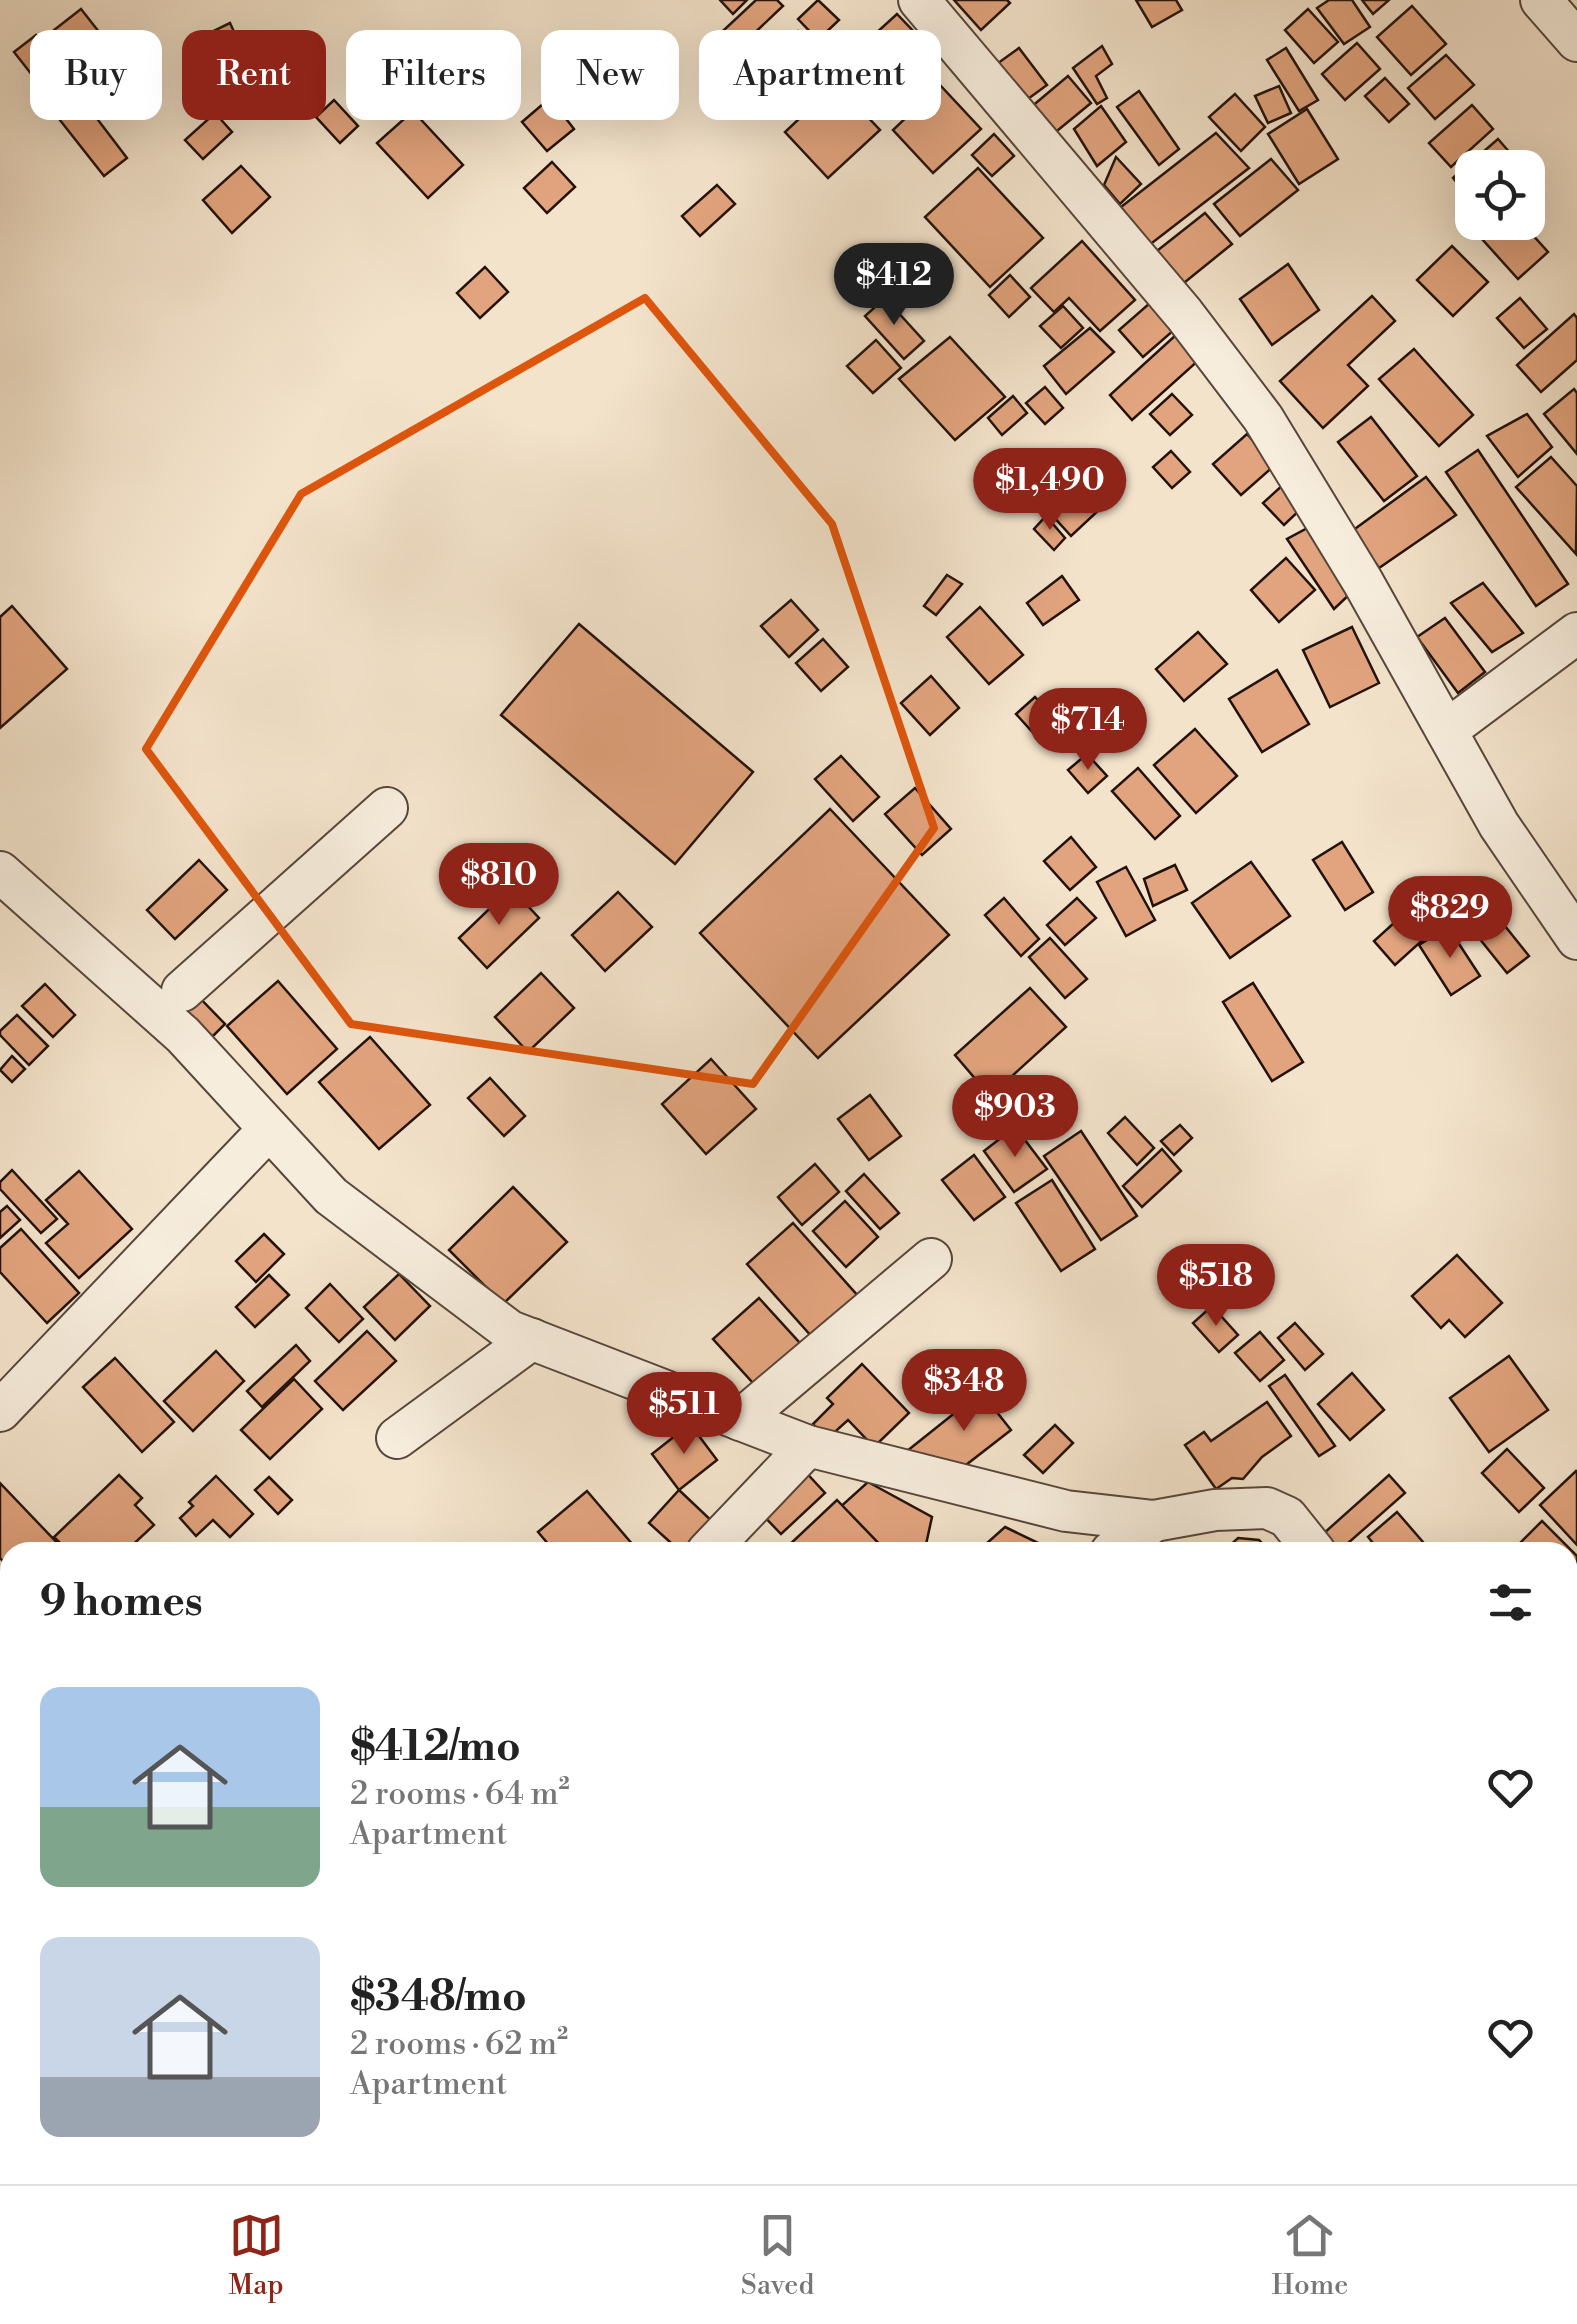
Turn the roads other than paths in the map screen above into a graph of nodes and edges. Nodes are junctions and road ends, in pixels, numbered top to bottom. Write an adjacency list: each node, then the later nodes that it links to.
1 (919, 0): 5 (street)
2 (1541, 0): 3 (street)
3 (1577, 41)
4 (1577, 633): 5 (street)
5 (1447, 730): 8 (street)
6 (387, 808): 9 (street)
7 (0, 872): 10 (street)
8 (1577, 939)
9 (182, 992)
10 (269, 1128): 12 (street); 13 (street)
11 (931, 1259): 14 (street)
12 (532, 1340): 14 (street); 15 (street)
13 (0, 1412)
14 (740, 1420): 16 (street)
15 (397, 1438)
16 (808, 1446): 17 (street); 18 (street)
17 (1154, 1521): 19 (street); 20 (street)
18 (716, 1542)
19 (1125, 1542)
20 (1307, 1542)

